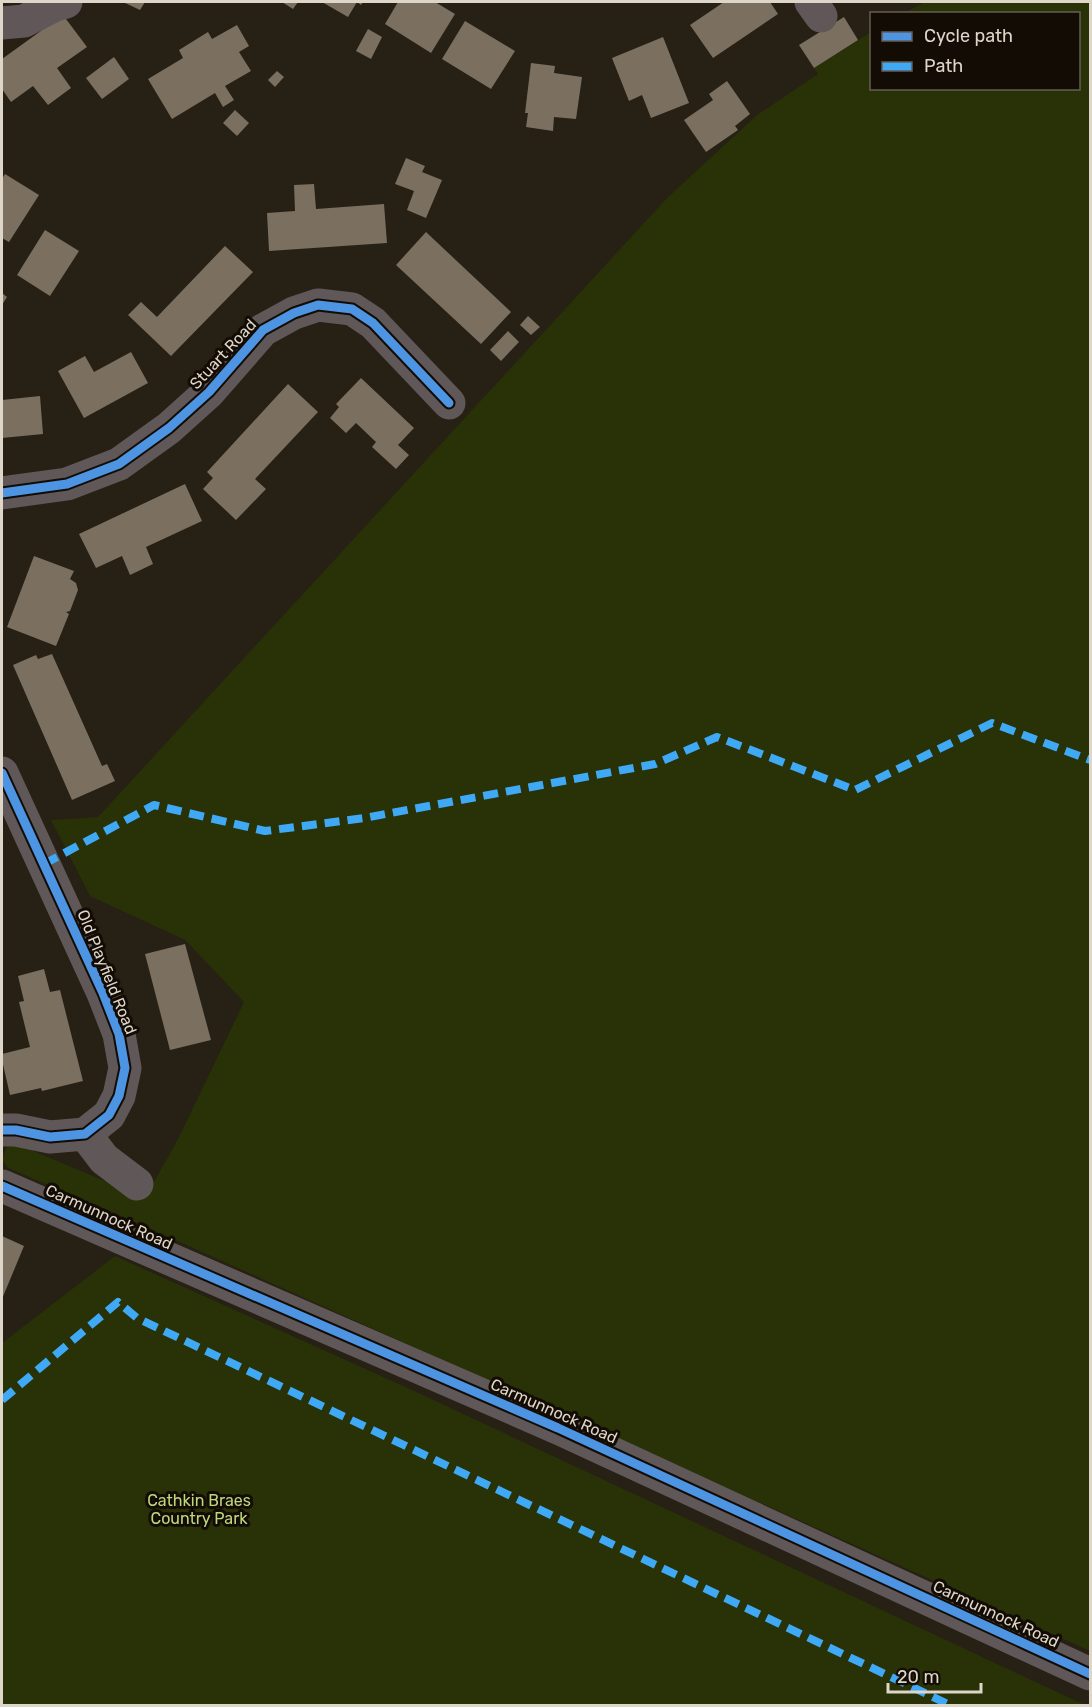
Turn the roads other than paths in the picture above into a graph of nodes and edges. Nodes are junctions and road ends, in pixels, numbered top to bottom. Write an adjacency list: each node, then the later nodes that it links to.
1 (66, 2): 2 (street)
2 (2, 23)
3 (443, 383): 4 (street, Stuart Road)
4 (2, 493)
5 (2, 773): 7 (street, Old Playfield Road)
6 (2, 1130): 7 (street)
7 (85, 1134): 8 (street)
8 (137, 1184)
9 (2, 1186): 10 (street, Carmunnock Road)
10 (1090, 1674)

